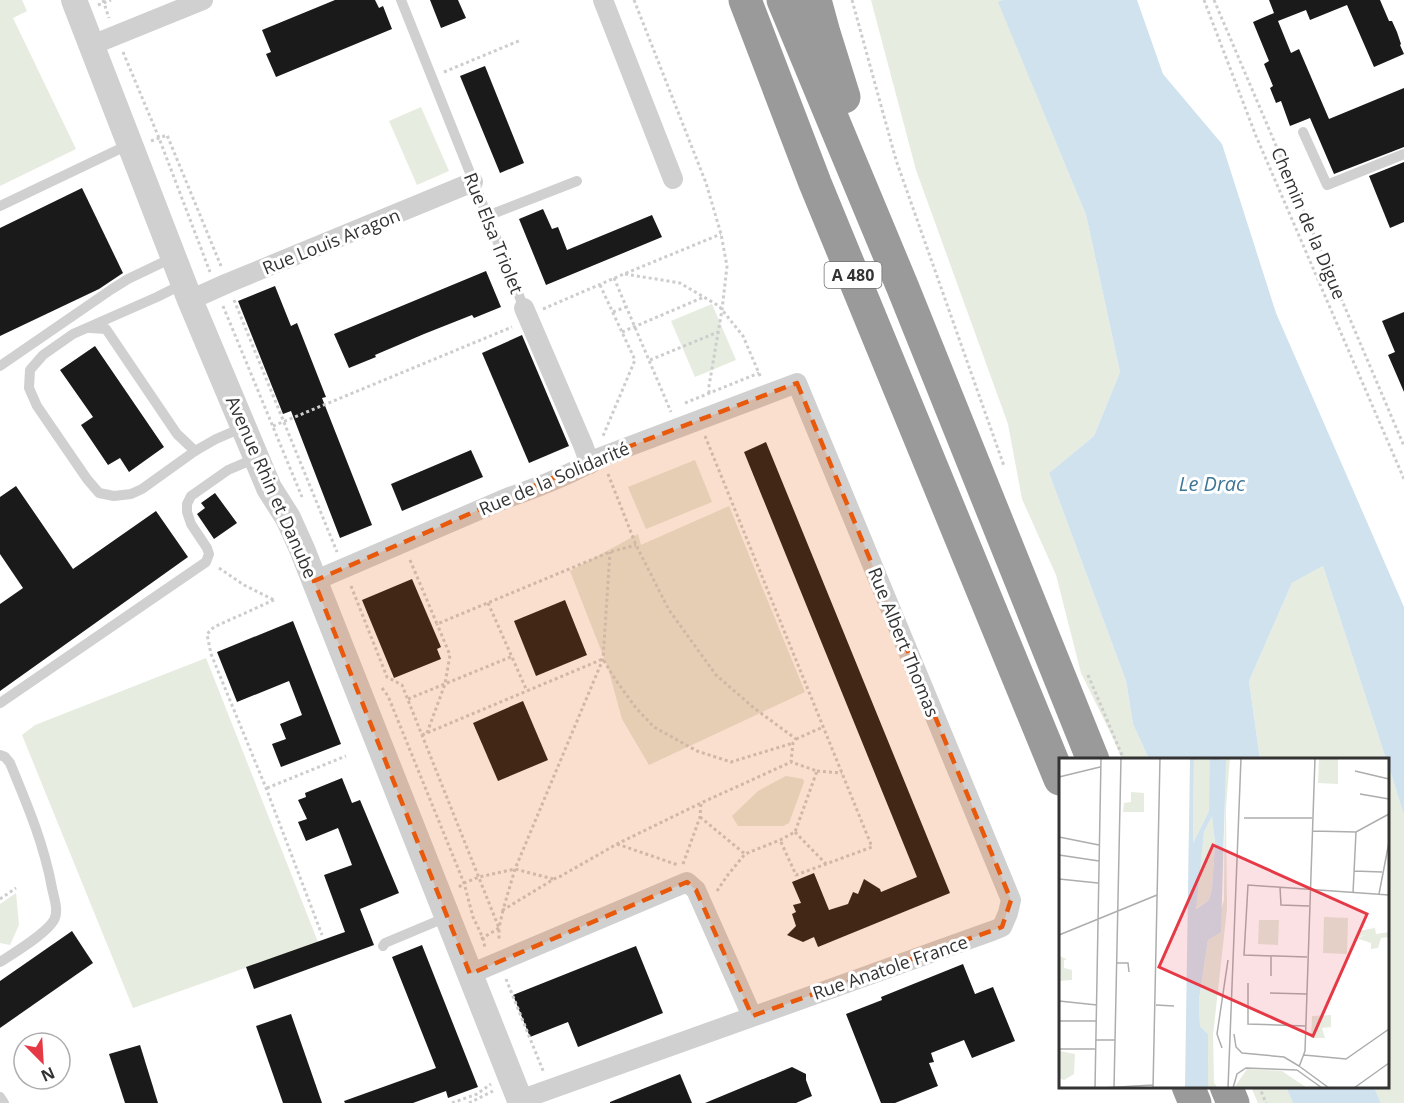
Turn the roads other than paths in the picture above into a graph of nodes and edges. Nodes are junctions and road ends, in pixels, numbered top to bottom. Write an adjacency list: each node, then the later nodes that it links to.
1 (203, 0): 8 (street)
2 (401, 0): 14 (lane, Rue Elsa Triolet)
3 (603, 0): 12 (street)
4 (746, 0): 32 (highway, A 480)
5 (783, 0): 18 (highway, A 480)
6 (815, 0): 18 (highway)
7 (84, 3): 8 (street, Avenue Rhin et Danube)
8 (92, 45): 10 (street, Avenue Rhin et Danube)
9 (1303, 132): 11 (lane)
10 (130, 144): 15 (lane); 17 (street, Avenue Rhin et Danube)
11 (1404, 154)
12 (673, 178)
13 (577, 181): 16 (lane)
14 (473, 182): 16 (lane, Rue Elsa Triolet); 19 (street, Rue Louis Aragon)
15 (0, 206)
16 (487, 216): 20 (lane, Rue Elsa Triolet)
17 (174, 257): 19 (street, Avenue Rhin et Danube); 22 (lane)
18 (903, 288): 31 (highway, A 480)
19 (187, 292): 21 (lane); 24 (street, Avenue Rhin et Danube)
20 (527, 315): 27 (street, Rue Elsa Triolet)
21 (87, 328): 25 (lane); 25 (lane)
22 (0, 366)
23 (797, 383): 27 (street, Rue de la Solidarité); 33 (street, Rue Albert Thomas)
24 (243, 428): 25 (lane); 26 (street, Avenue Rhin et Danube)
25 (195, 451)
26 (256, 458): 28 (street, Avenue Rhin et Danube); 29 (lane)
27 (596, 461): 28 (street, Rue de la Solidarité)
28 (314, 581): 34 (street, Avenue Rhin et Danube)
29 (0, 703)
30 (0, 755): 36 (lane)
31 (1093, 758)
32 (1059, 777)
33 (1011, 900): 38 (street, Rue Anatole France)
34 (447, 917): 35 (lane); 37 (street, Avenue Rhin et Danube)
35 (383, 946)
36 (0, 962)
37 (486, 967): 38 (street); 42 (street, Avenue Rhin et Danube)
38 (752, 1016): 42 (street, Rue Anatole France)
39 (1189, 1088): 44 (highway)
40 (1227, 1088): 45 (highway)
41 (0, 1097): 43 (lane)
42 (517, 1102)
43 (4, 1103)
44 (1195, 1103)
45 (1233, 1103)

